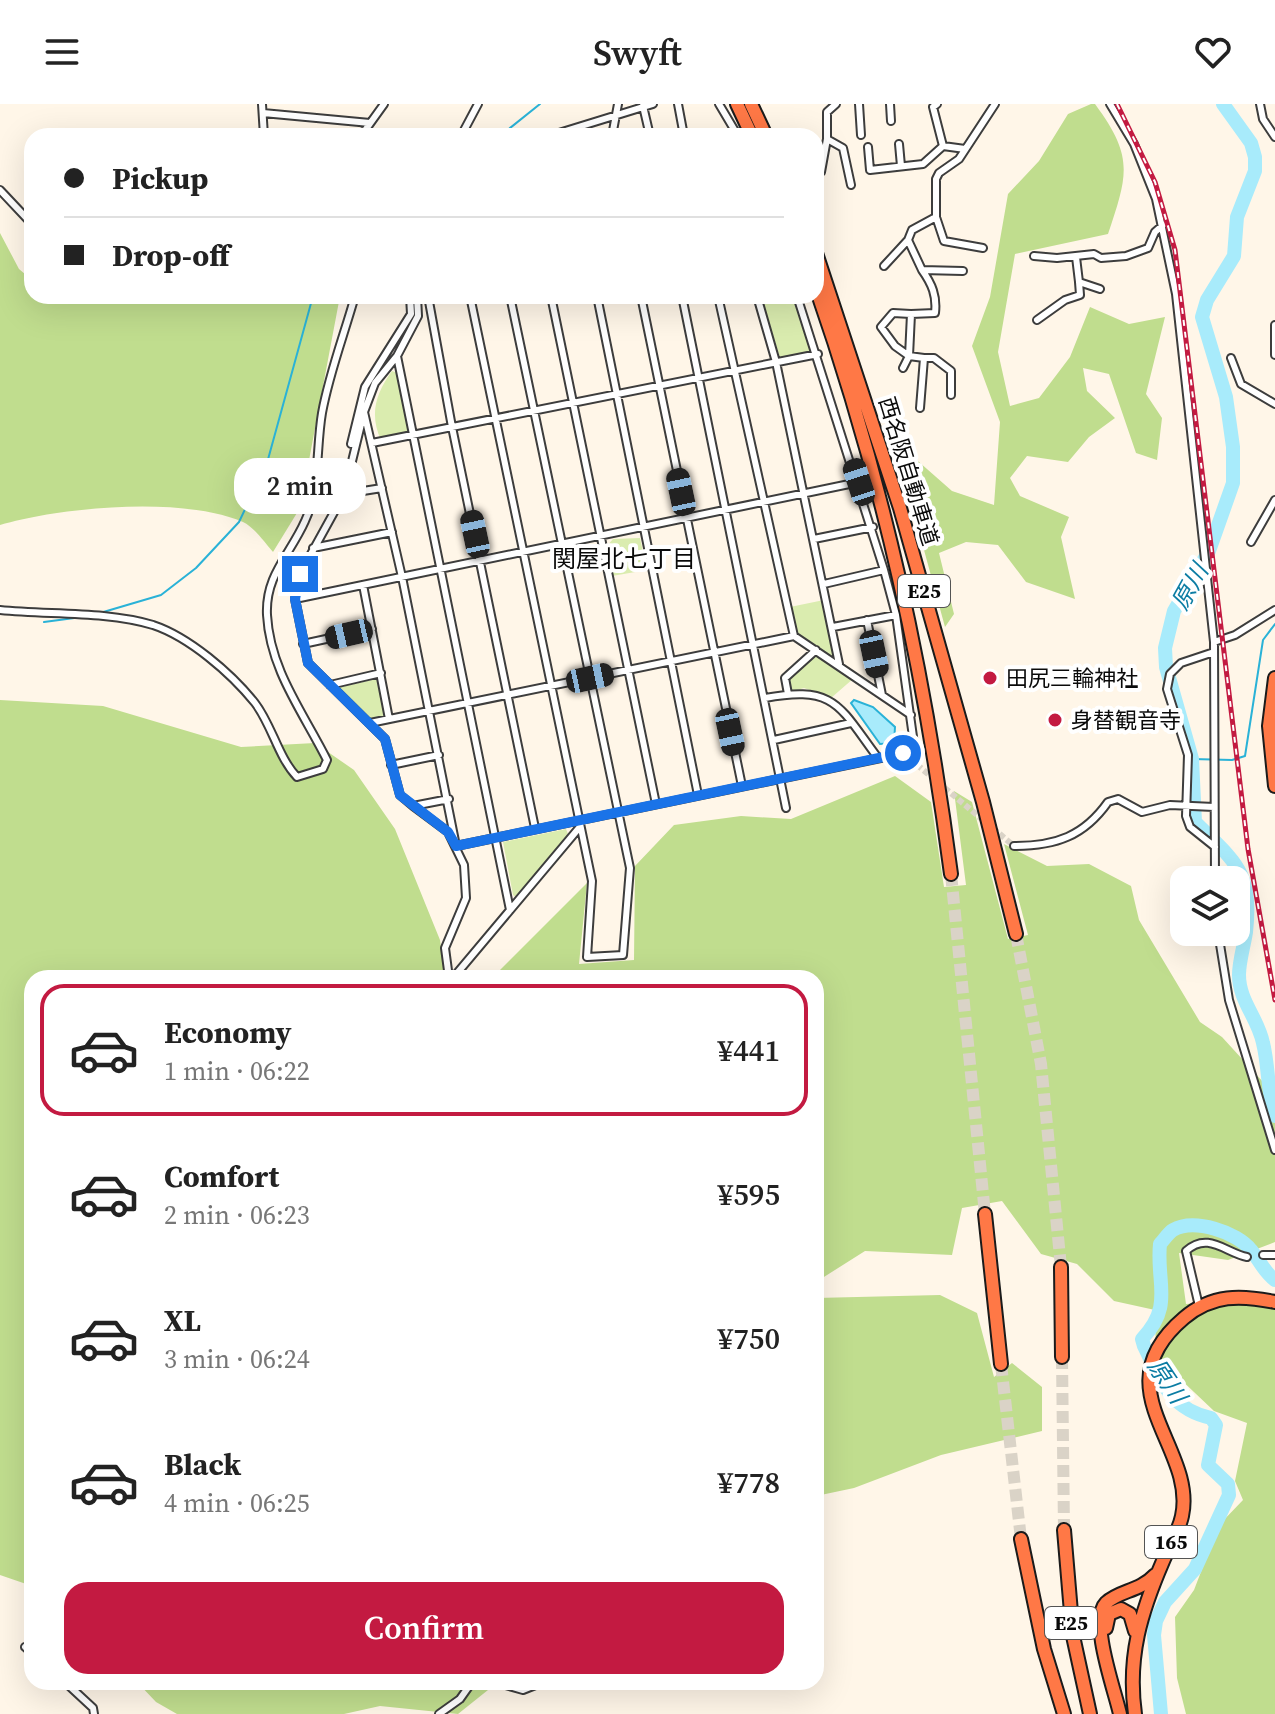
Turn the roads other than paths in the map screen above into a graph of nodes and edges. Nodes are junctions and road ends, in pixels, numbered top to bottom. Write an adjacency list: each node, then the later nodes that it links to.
1 (262, 104): 18 (street)
2 (384, 104): 21 (street)
3 (478, 104): 24 (street)
4 (618, 104): 19 (street)
5 (653, 104): 17 (street)
6 (678, 104): 28 (street)
7 (719, 104): 29 (street)
8 (737, 104): 30 (highway)
9 (751, 104): 31 (highway)
10 (836, 104): 34 (street)
11 (859, 104): 32 (street)
12 (890, 104): 20 (street)
13 (937, 104): 36 (street)
14 (995, 104): 38 (street)
15 (1110, 104): 45 (street)
16 (1260, 104): 33 (street)
17 (643, 106): 19 (street); 27 (street)
18 (263, 113): 21 (street); 22 (street)
19 (616, 113): 25 (street); 26 (street)
20 (891, 121)
21 (370, 123): 23 (street)
22 (264, 128)
23 (367, 128)
24 (465, 128)
25 (572, 128)
26 (613, 128)
27 (648, 128)
28 (682, 128)
29 (733, 128)
30 (748, 128)
31 (762, 128)
32 (861, 135)
33 (1275, 137)
34 (827, 139): 39 (street); 41 (street)
35 (899, 144): 40 (street)
36 (943, 146): 38 (street); 40 (street)
37 (868, 147): 40 (street)
38 (965, 149): 44 (street)
39 (824, 156)
40 (901, 166)
41 (851, 185)
42 (0, 190): 43 (street)
43 (24, 216)
44 (936, 217): 46 (street); 47 (street)
45 (1163, 225): 49 (street); 127 (street)
46 (908, 240): 50 (street); 51 (street)
47 (983, 248)
48 (1034, 256): 49 (street)
49 (1076, 257): 54 (street)
50 (884, 266)
51 (922, 270): 52 (street); 70 (street)
52 (963, 271)
53 (824, 275): 175 (highway, 西名阪自動車道 / E25)
54 (1079, 282): 55 (street); 71 (street)
55 (1100, 289)
56 (353, 304): 120 (street)
57 (410, 304): 95 (street)
58 (417, 304): 75 (street)
59 (429, 304): 92 (street)
60 (472, 304): 91 (street)
61 (512, 304): 89 (street)
62 (553, 304): 86 (street)
63 (598, 304): 84 (street)
64 (643, 304): 83 (street)
65 (684, 304): 82 (street)
66 (720, 304): 81 (street)
67 (759, 304): 79 (street)
68 (800, 304): 73 (street)
69 (821, 304): 173 (highway, 西名阪自動車道 / E25)
70 (911, 314): 76 (street); 76 (street)
71 (1037, 320)
72 (1275, 325): 74 (street)
73 (818, 354): 79 (street); 96 (street)
74 (1275, 355)
75 (397, 356): 90 (street); 93 (street)
76 (909, 356): 77 (street); 80 (street)
77 (924, 358): 85 (street); 88 (street)
78 (1231, 358): 87 (street)
79 (776, 362): 81 (street); 99 (street)
80 (903, 368)
81 (736, 370): 82 (street); 101 (street)
82 (698, 377): 83 (street); 102 (street)
83 (659, 385): 84 (street); 103 (street)
84 (615, 394): 86 (street); 105 (street)
85 (951, 395)
86 (573, 401): 89 (street); 107 (street)
87 (1275, 404)
88 (920, 408)
89 (535, 409): 91 (street); 110 (street)
90 (364, 412): 94 (street); 98 (street)
91 (495, 419): 92 (street); 112 (street)
92 (452, 427): 93 (street); 113 (street)
93 (413, 436): 94 (street); 114 (street)
94 (372, 443): 97 (street)
95 (351, 444)
96 (859, 482): 99 (street); 104 (street)
97 (382, 488): 98 (street); 106 (street)
98 (344, 494): 111 (street)
99 (805, 496): 101 (street); 108 (street)
100 (1275, 500): 109 (street)
101 (764, 504): 102 (street); 126 (street)
102 (727, 512): 103 (street); 129 (street)
103 (686, 519): 105 (street); 132 (street)
104 (873, 527): 108 (street); 115 (street)
105 (642, 528): 107 (street); 133 (street)
106 (392, 532): 111 (street); 116 (street)
107 (601, 535): 110 (street); 135 (street)
108 (814, 539): 117 (street)
109 (1251, 542)
110 (562, 543): 112 (street); 137 (street)
111 (313, 548): 119 (street)
112 (522, 552): 113 (street); 140 (street)
113 (481, 561): 114 (street); 143 (street)
114 (442, 568): 116 (street); 145 (street)
115 (884, 570): 117 (street); 122 (street)
116 (402, 577): 118 (street); 146 (street)
117 (824, 584): 124 (street)
118 (363, 585): 119 (street); 125 (street)
119 (295, 599): 128 (street)
120 (0, 610)
121 (1275, 610): 127 (street)
122 (896, 615): 123 (street); 147 (street)
123 (867, 620): 124 (street); 142 (street)
124 (833, 627): 134 (street)
125 (372, 629): 128 (street); 136 (street)
126 (794, 636): 129 (street); 130 (street)
127 (1214, 642): 131 (street)
128 (303, 644): 139 (street)
129 (754, 644): 132 (street); 144 (street)
130 (816, 650): 134 (street); 141 (street)
131 (1214, 652): 161 (street); 163 (street)
132 (713, 653): 133 (street); 156 (street)
133 (671, 661): 135 (street); 158 (street)
134 (839, 664): 142 (street)
135 (629, 670): 137 (street); 160 (street)
136 (381, 673): 139 (street); 148 (street)
137 (590, 678): 140 (street); 165 (street)
138 (1275, 678): 157 (highway)
139 (330, 685): 149 (street)
140 (549, 688): 143 (street); 166 (street)
141 (788, 694): 144 (street); 150 (street)
142 (882, 695): 147 (street)
143 (509, 697): 145 (street); 167 (street)
144 (765, 698): 151 (street)
145 (468, 705): 146 (street); 168 (street)
146 (430, 711): 148 (street); 152 (street)
147 (911, 715): 153 (street)
148 (389, 719): 149 (street)
149 (370, 723): 154 (street)
150 (851, 723): 151 (street); 153 (street)
151 (774, 740): 155 (street)
152 (439, 755): 154 (street); 159 (street)
153 (878, 758): 155 (street)
154 (391, 765): 162 (street)
155 (781, 778): 156 (street); 164 (street)
156 (742, 786): 158 (street)
157 (1275, 786)
158 (698, 795): 160 (street)
159 (449, 799): 162 (street); 169 (street)
160 (656, 804): 165 (street)
161 (1186, 805): 163 (street); 170 (street); 171 (street)
162 (413, 806): 169 (street)
163 (1214, 807): 171 (street)
164 (786, 808)
165 (618, 812): 166 (street); 166 (street)
166 (578, 824): 167 (street); 174 (street)
167 (535, 828): 168 (street)
168 (494, 838): 169 (street); 174 (street)
169 (456, 846): 177 (street)
170 (1014, 846)
171 (1215, 847): 172 (street)
172 (1215, 866)
173 (951, 874)
174 (510, 910): 178 (street)
175 (1016, 934)
176 (1221, 946): 179 (street)
177 (450, 970)
178 (458, 970)
179 (1275, 1150)
180 (985, 1214): 188 (highway)
181 (1263, 1255): 182 (street)
182 (1275, 1255)
183 (1247, 1257): 186 (street)
184 (1061, 1267): 187 (highway)
185 (1275, 1302): 186 (highway, 165)
186 (1199, 1307): 191 (highway, 165)
187 (1062, 1357)
188 (1001, 1364)
189 (1064, 1530): 201 (highway, E25)
190 (1021, 1539): 200 (highway, E25)
191 (1159, 1571): 192 (highway); 193 (highway, 165)
192 (1128, 1593): 193 (highway); 202 (highway)
193 (1144, 1606): 194 (highway); 195 (highway, 165)
194 (1127, 1610): 195 (highway); 202 (highway)
195 (1136, 1635): 203 (highway, 165)
196 (74, 1690): 198 (street)
197 (466, 1690): 199 (street)
198 (94, 1714)
199 (439, 1714)
200 (1064, 1714)
201 (1090, 1714)
202 (1122, 1714)
203 (1135, 1714)

